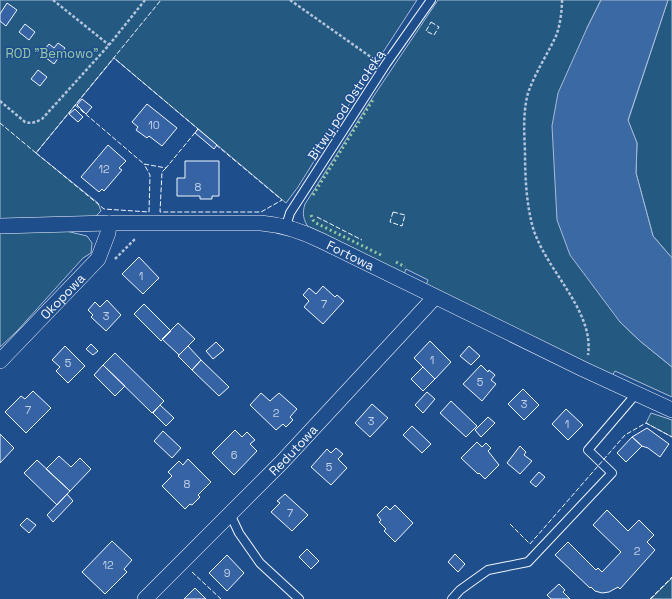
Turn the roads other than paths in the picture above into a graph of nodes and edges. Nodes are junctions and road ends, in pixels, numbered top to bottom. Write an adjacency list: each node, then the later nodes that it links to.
1 (431, 0): 4 (lane, Bitwy pod Ostrołęką)
2 (108, 223): 3 (street, Fortowa); 4 (street, Fortowa); 6 (street, Okopowa)
3 (0, 226)
4 (286, 226): 5 (street, Fortowa)
5 (435, 297): 7 (street, Fortowa); 9 (street, Redutowa)
6 (0, 361)
7 (636, 394): 8 (street, Fortowa); 12 (lane)
8 (672, 410)
9 (230, 514): 10 (street, Redutowa); 11 (lane)
10 (145, 599)
11 (299, 599)
12 (452, 599)

